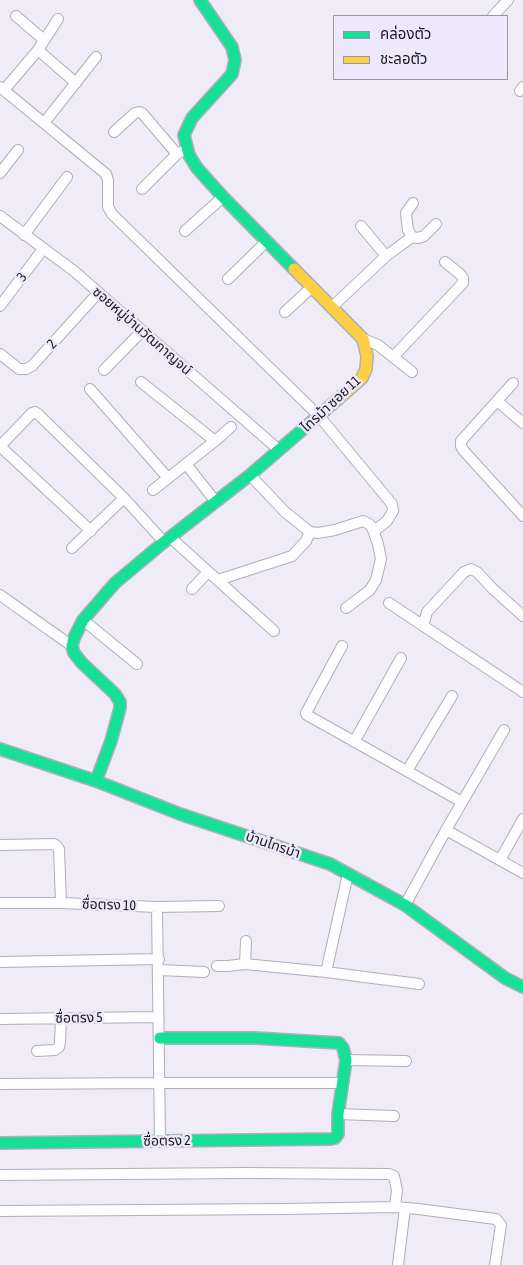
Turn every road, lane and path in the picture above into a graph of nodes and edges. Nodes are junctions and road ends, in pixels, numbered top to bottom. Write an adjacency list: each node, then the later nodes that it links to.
1 (200, 0): 13 (street)
2 (508, 0): 3 (street)
3 (494, 15)
4 (16, 16): 6 (street)
5 (58, 20): 6 (street)
6 (44, 40): 7 (street)
7 (38, 50): 9 (street); 10 (street)
8 (96, 57): 9 (street)
9 (76, 83): 11 (street)
10 (2, 89): 11 (street)
11 (44, 124): 47 (street)
12 (114, 132): 15 (street)
13 (187, 148): 15 (street); 19 (street)
14 (18, 150): 16 (street)
15 (177, 154): 18 (street)
16 (0, 173)
17 (67, 177): 25 (street)
18 (142, 189)
19 (223, 196): 24 (street); 27 (street)
20 (413, 203): 26 (street)
21 (0, 216): 25 (street, ซอยหมู่บ้านวัฒกาญจน์)
22 (436, 224): 26 (street)
23 (361, 226): 29 (street)
24 (185, 231)
25 (24, 235): 28 (street, ซอยหมู่บ้านวัฒกาญจน์)
26 (412, 237): 29 (street)
27 (267, 242): 31 (street); 32 (street)
28 (44, 249): 33 (street, ซอยหมู่บ้านวัฒกาญจน์); 34 (street, 3)
29 (386, 256): 35 (street)
30 (445, 262): 40 (street)
31 (228, 279)
32 (312, 286): 35 (street); 36 (street)
33 (98, 293): 37 (street, ซอยหมู่บ้านวัฒกาญจน์); 39 (street, 2)
34 (0, 306)
35 (332, 307): 38 (street)
36 (285, 312)
37 (142, 331): 41 (street); 51 (street, ซอยหมู่บ้านวัฒกาญจน์)
38 (363, 339): 40 (street); 47 (street, ไทรม้า ซอย 11)
39 (0, 354)
40 (393, 357): 42 (street)
41 (104, 370)
42 (412, 372)
43 (141, 382): 50 (street)
44 (512, 383): 46 (street)
45 (90, 389): 54 (street)
46 (497, 401): 48 (street); 58 (street)
47 (319, 416): 51 (street, ไทรม้า ซอย 11); 60 (street)
48 (523, 423)
49 (231, 427): 50 (street)
50 (215, 441): 52 (street)
51 (279, 450): 53 (street, ไทรม้า ซอย 11)
52 (186, 464): 54 (street); 57 (street)
53 (250, 476): 57 (street, ไทรม้า ซอย 11); 61 (street)
54 (168, 478): 55 (street)
55 (153, 490)
56 (124, 498): 59 (street); 59 (street); 62 (street)
57 (216, 502): 62 (street, ไทรม้า ซอย 11)
58 (523, 516)
59 (91, 531): 63 (street)
60 (374, 531): 61 (street); 69 (street)
61 (310, 532): 65 (street)
62 (167, 540): 64 (street); 71 (street, ไทรม้า ซอย 11)
63 (72, 548)
64 (208, 572): 65 (street); 66 (street)
65 (218, 580): 73 (street)
66 (192, 589)
67 (0, 595): 74 (street)
68 (389, 603): 72 (street)
69 (346, 608)
70 (523, 616): 72 (street)
71 (84, 620): 74 (street, ไทรม้า ซอย 11); 77 (street)
72 (423, 626): 78 (street)
73 (274, 631)
74 (72, 646): 84 (street)
75 (342, 646): 81 (street)
76 (401, 658): 81 (street)
77 (137, 664)
78 (523, 692)
79 (452, 696): 83 (street)
80 (504, 730): 85 (street)
81 (354, 742): 83 (street)
82 (0, 749): 84 (street, บ้านไทรม้า)
83 (407, 772): 85 (street)
84 (96, 782): 91 (street, บ้านไทรม้า)
85 (462, 802): 87 (street)
86 (523, 819): 89 (street)
87 (446, 830): 89 (street); 94 (street)
88 (0, 845): 93 (street)
89 (500, 860): 90 (street)
90 (523, 873)
91 (348, 874): 94 (street, บ้านไทรม้า); 103 (street)
92 (0, 903): 93 (street, ซื่อตรง 10)
93 (61, 903): 95 (street, ซื่อตรง 10)
94 (405, 905): 105 (street, บ้านไทรม้า)
95 (157, 906): 96 (street, ซื่อตรง 10); 99 (street)
96 (219, 906)
97 (246, 941): 100 (street)
98 (0, 962): 99 (street)
99 (159, 964): 102 (street); 106 (street)
100 (245, 964): 101 (street); 103 (street)
101 (218, 966)
102 (204, 972)
103 (326, 972): 104 (street)
104 (419, 984)
105 (523, 987)
106 (158, 1017): 108 (street, ซื่อตรง 5); 109 (street)
107 (0, 1019): 108 (street, ซื่อตรง 5)
108 (61, 1019): 110 (street)
109 (160, 1038): 111 (street); 113 (street)
110 (36, 1051)
111 (346, 1060): 112 (street); 114 (street)
112 (406, 1061)
113 (159, 1083): 114 (street); 115 (street); 118 (street)
114 (342, 1083): 116 (street)
115 (0, 1084)
116 (338, 1114): 117 (street); 118 (street, ซื่อตรง 2)
117 (394, 1116)
118 (160, 1141): 119 (street, ซื่อตรง 2)
119 (0, 1143)
120 (0, 1175): 121 (street)
121 (400, 1208): 122 (street); 123 (street); 124 (street)
122 (0, 1211)
123 (398, 1265)
124 (495, 1265)

